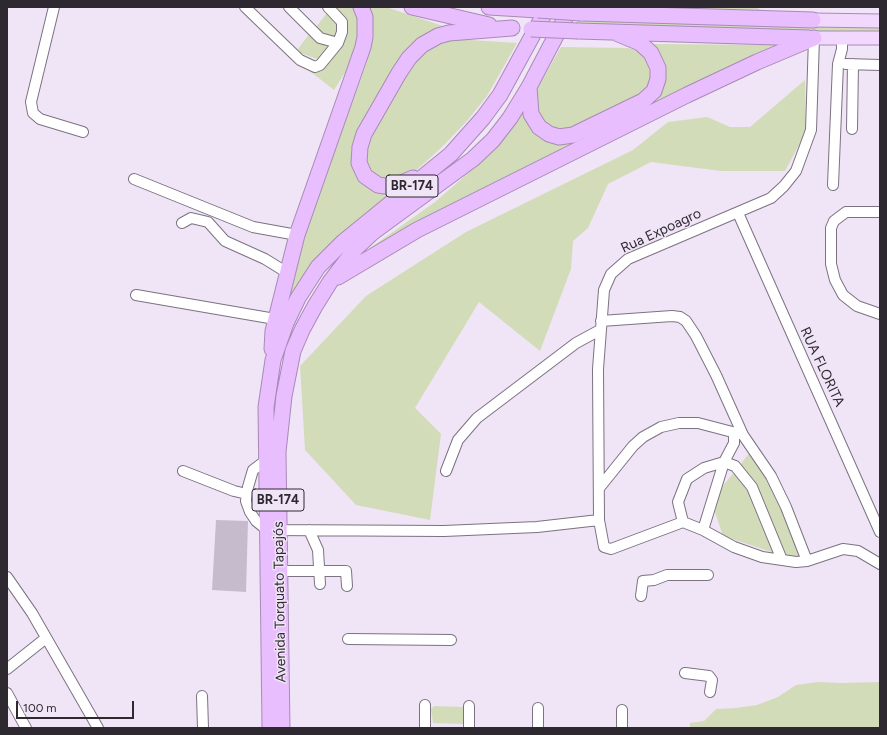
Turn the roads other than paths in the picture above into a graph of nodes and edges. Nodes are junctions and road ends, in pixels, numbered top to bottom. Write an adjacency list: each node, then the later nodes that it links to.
1 (54, 7): 28 (street)
2 (245, 7): 21 (street)
3 (289, 7): 21 (street)
4 (328, 7): 21 (street)
5 (361, 7): 35 (highway)
6 (412, 7): 16 (highway)
7 (489, 7): 10 (highway)
8 (624, 7): 13 (highway)
9 (779, 7): 14 (highway)
10 (508, 8): 11 (highway)
11 (544, 9): 12 (highway, bridge); 29 (highway, Avenida Torquato Tapajós / BR-174)
12 (576, 10): 13 (highway); 26 (highway, Avenida Torquato Tapajós / BR-174)
13 (597, 14): 14 (highway)
14 (814, 20): 15 (main road)
15 (880, 21)
16 (512, 28): 17 (highway, bridge); 29 (highway)
17 (616, 32): 18 (highway); 26 (highway)
18 (814, 38): 19 (main road); 33 (street, Rua Expoagro); 37 (highway)
19 (842, 38): 20 (main road); 23 (street)
20 (880, 38)
21 (338, 43)
22 (880, 58): 23 (street)
23 (839, 61): 24 (street); 31 (street)
24 (853, 64): 25 (street); 27 (street)
25 (880, 65)
26 (529, 87): 37 (highway, Avenida Torquato Tapajós / BR-174)
27 (852, 129)
28 (83, 132)
29 (451, 154): 42 (highway, Avenida Torquato Tapajós / BR-174)
30 (134, 179): 35 (street)
31 (833, 185)
32 (880, 212): 39 (street)
33 (738, 213): 41 (street, Rua Expoagro); 55 (street, RUA FLORITA)
34 (182, 222): 36 (street)
35 (297, 235): 36 (highway)
36 (286, 272): 40 (highway)
37 (330, 282): 52 (highway, Avenida Torquato Tapajós / BR-174)
38 (136, 295): 40 (street)
39 (880, 314)
40 (275, 319): 42 (highway)
41 (601, 326): 43 (street); 47 (street); 48 (street, Rua Expoagro)
42 (274, 360): 44 (highway, Avenida Torquato Tapajós / BR-174)
43 (739, 433): 45 (street); 48 (street); 57 (street)
44 (265, 461): 49 (street); 52 (highway, Avenida Torquato Tapajós / BR-174)
45 (721, 462): 51 (street); 54 (street); 56 (street)
46 (183, 471): 49 (street)
47 (446, 471)
48 (600, 487): 50 (street, Rua Expoagro)
49 (247, 494): 52 (street)
50 (599, 520): 51 (street, Rua Expoagro); 53 (street)
51 (683, 522): 54 (street)
52 (273, 530): 53 (street); 59 (highway, Avenida Torquato Tapajós / BR-174); 81 (highway, Avenida Torquato Tapajós / BR-174)
53 (309, 530): 60 (street)
54 (703, 530): 56 (street)
55 (880, 532)
56 (782, 560): 57 (street)
57 (807, 561): 58 (street)
58 (880, 564)
59 (280, 571): 60 (street); 82 (highway, Avenida Torquato Tapajós / BR-174)
60 (319, 572): 63 (street); 64 (street)
61 (708, 576): 65 (street)
62 (7, 577): 66 (street)
63 (320, 584)
64 (347, 586)
65 (641, 596)
66 (46, 638): 69 (street); 79 (street)
67 (348, 639): 68 (street)
68 (451, 640)
69 (7, 669)
70 (685, 673): 71 (street)
71 (710, 692)
72 (7, 693): 78 (street)
73 (202, 696): 80 (street)
74 (425, 705): 83 (street)
75 (470, 706): 84 (street)
76 (538, 708): 85 (street)
77 (622, 710): 86 (street)
78 (26, 728)
79 (98, 728)
80 (203, 728)
81 (270, 728)
82 (282, 728)
83 (425, 728)
84 (470, 728)
85 (538, 728)
86 (622, 728)

